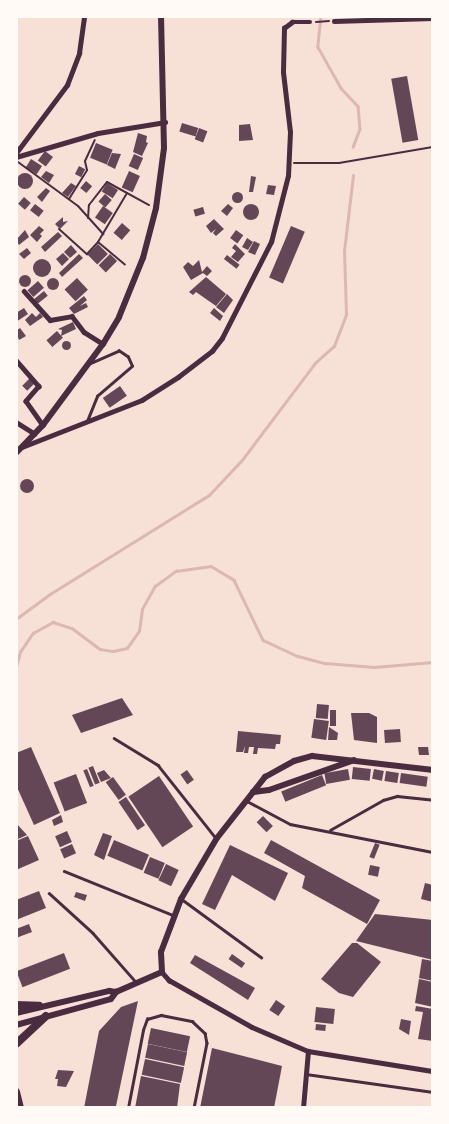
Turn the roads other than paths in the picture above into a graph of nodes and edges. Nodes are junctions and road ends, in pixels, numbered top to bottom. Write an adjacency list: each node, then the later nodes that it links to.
1 (84, 16): 7 (street)
2 (161, 16): 6 (main road)
3 (433, 18): 4 (street)
4 (334, 21)
5 (310, 22): 16 (street)
6 (165, 122): 8 (street); 10 (main road)
7 (16, 153)
8 (16, 157)
9 (24, 290): 10 (street)
10 (103, 344): 13 (main road)
11 (16, 360): 12 (street)
12 (21, 364): 14 (street); 17 (street)
13 (89, 364): 16 (lane); 17 (main road)
14 (16, 369)
15 (16, 422): 18 (street)
16 (87, 422): 19 (street)
17 (43, 425): 18 (main road)
18 (35, 434): 19 (main road)
19 (18, 451)
20 (114, 738): 27 (lane)
21 (358, 759): 22 (main road); 23 (main road); 23 (main road)
22 (433, 770)
23 (253, 792): 24 (main road)
24 (246, 800): 26 (lane); 27 (main road)
25 (433, 800): 26 (lane)
26 (330, 830): 28 (lane)
27 (217, 838): 31 (main road)
28 (433, 852)
29 (64, 871): 32 (lane)
30 (49, 892): 35 (lane)
31 (181, 899): 32 (main road); 33 (lane)
32 (175, 916): 34 (main road)
33 (261, 957)
34 (162, 972): 35 (main road); 43 (street)
35 (137, 983): 36 (main road)
36 (116, 992): 38 (main road); 40 (main road)
37 (16, 1005): 38 (highway)
38 (39, 1006): 39 (main road)
39 (16, 1013)
40 (46, 1016): 41 (main road); 42 (highway)
41 (16, 1025)
42 (16, 1044)
43 (308, 1051): 44 (street); 45 (street)
44 (433, 1071)
45 (306, 1074): 47 (lane); 51 (street)
46 (16, 1092): 48 (highway)
47 (433, 1092)
48 (20, 1108)
49 (128, 1108): 50 (lane)
50 (194, 1108)
51 (303, 1108)

